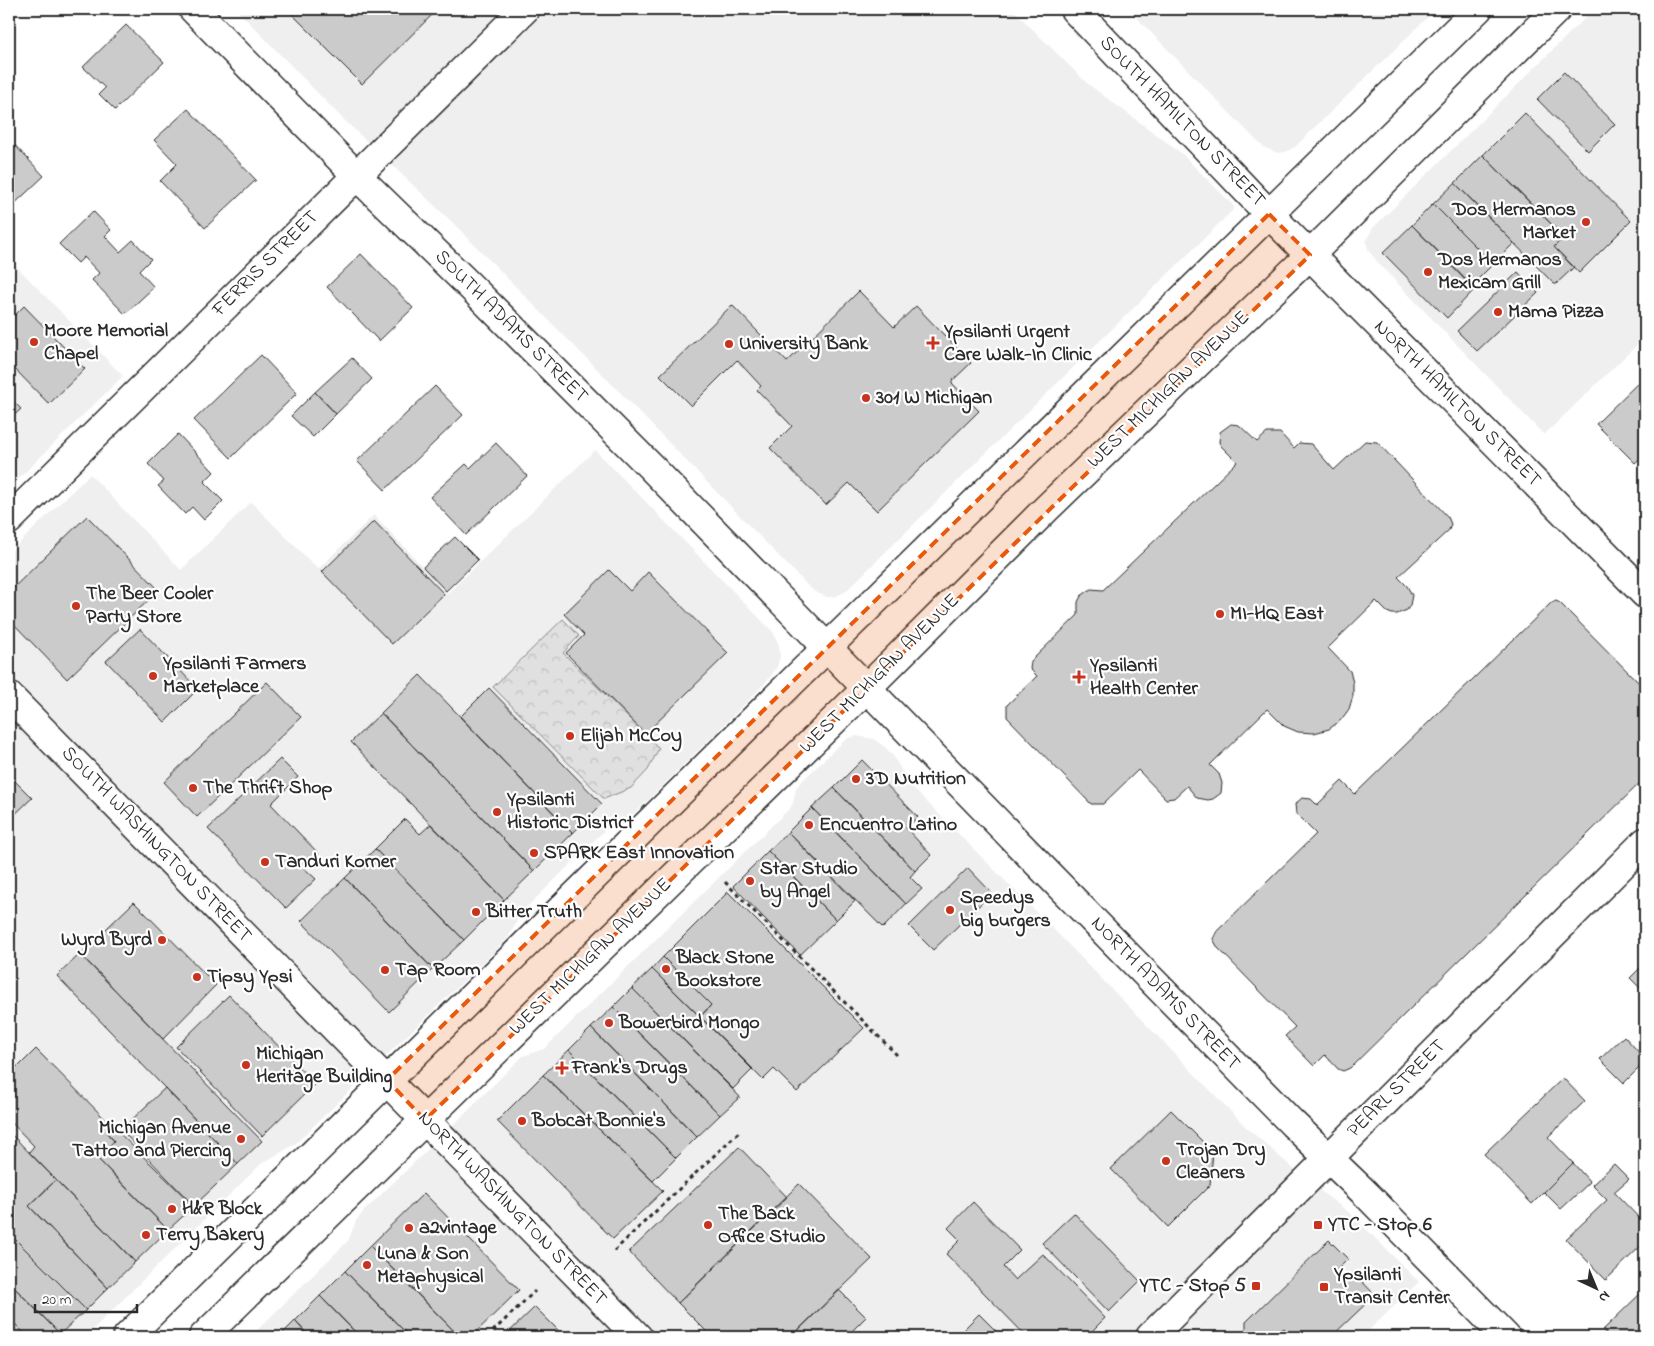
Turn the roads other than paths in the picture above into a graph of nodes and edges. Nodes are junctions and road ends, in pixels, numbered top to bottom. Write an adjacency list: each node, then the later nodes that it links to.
1 (193, 9): 6 (main road, SOUTH ADAMS STREET)
2 (525, 9): 6 (main road, FERRIS STREET)
3 (1074, 9): 7 (main road, SOUTH HAMILTON STREET)
4 (1478, 9): 7 (main road)
5 (1556, 9): 8 (main road, WEST MICHIGAN AVENUE)
6 (356, 175): 9 (main road, FERRIS STREET); 11 (main road, SOUTH ADAMS STREET)
7 (1270, 214): 8 (main road, NORTH HAMILTON STREET); 11 (main road)
8 (1310, 255): 10 (main road, NORTH HAMILTON STREET); 12 (main road, WEST MICHIGAN AVENUE)
9 (9, 520)
10 (1645, 594)
11 (826, 648): 12 (main road, NORTH ADAMS STREET); 15 (main road)
12 (866, 689): 16 (main road, WEST MICHIGAN AVENUE); 17 (main road, NORTH ADAMS STREET)
13 (9, 696): 15 (main road, SOUTH WASHINGTON STREET)
14 (1645, 842): 17 (main road, PEARL STREET)
15 (386, 1080): 16 (main road, NORTH WASHINGTON STREET); 18 (main road)
16 (426, 1120): 19 (main road, WEST MICHIGAN AVENUE); 20 (main road, NORTH WASHINGTON STREET)
17 (1329, 1158): 21 (main road, PEARL STREET); 22 (main road, NORTH ADAMS STREET)
18 (127, 1337)
19 (203, 1337)
20 (638, 1337)
21 (1150, 1337)
22 (1506, 1337)

